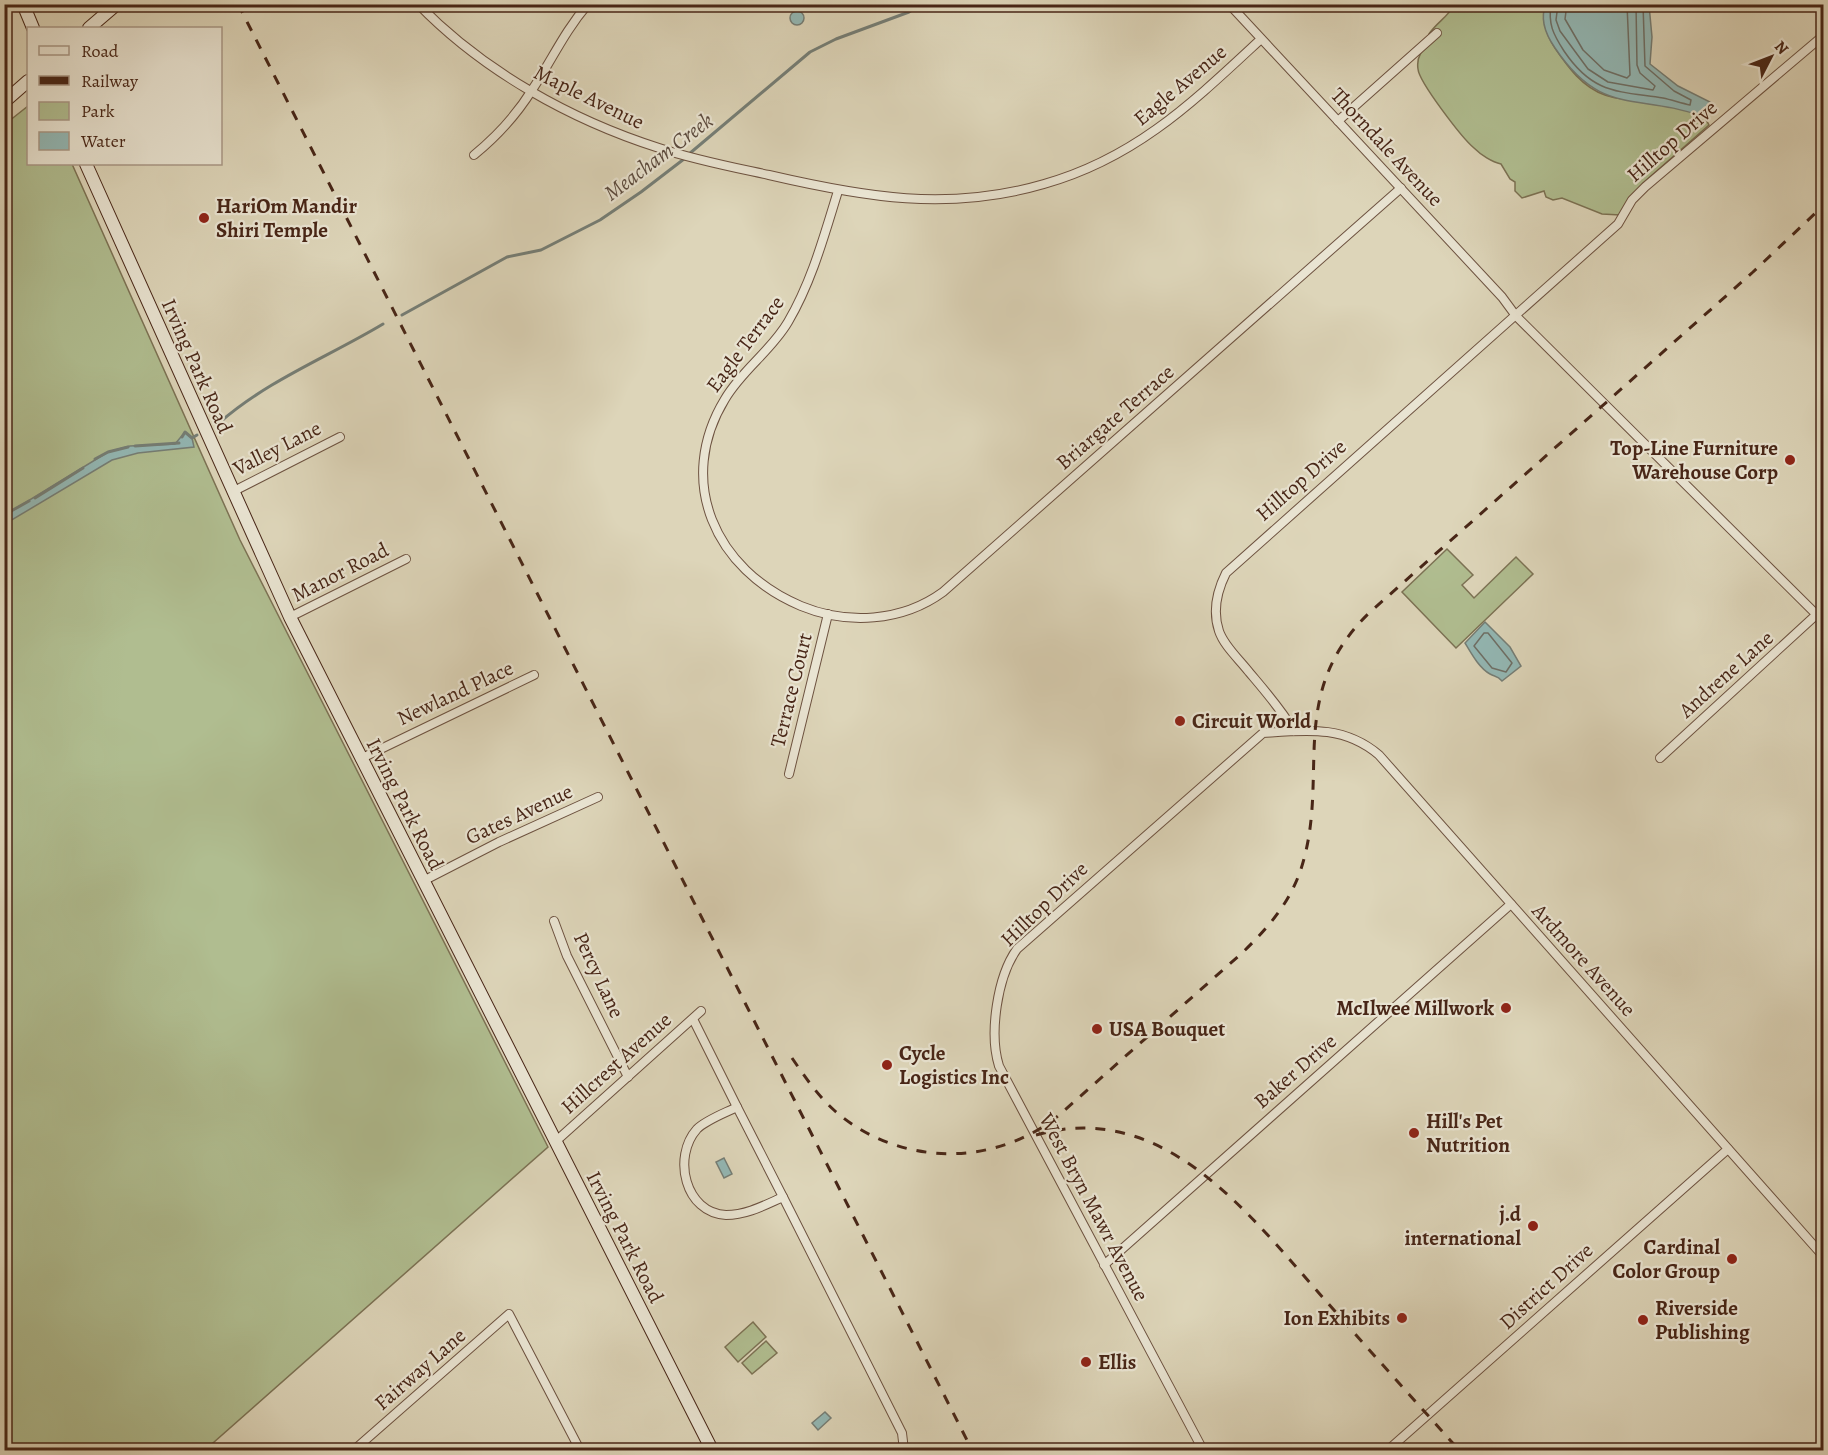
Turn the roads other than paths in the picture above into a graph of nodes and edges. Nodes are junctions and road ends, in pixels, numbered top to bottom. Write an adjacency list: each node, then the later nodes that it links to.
1 (23, 4): 6 (main road)
2 (117, 4): 7 (main road)
3 (418, 4): 12 (street, Maple Avenue)
4 (588, 4): 12 (street)
5 (1229, 4): 10 (street, Thorndale Avenue)
6 (33, 27)
7 (90, 27)
8 (1437, 33): 14 (street)
9 (1824, 35): 19 (street, Hilltop Drive)
10 (1261, 39): 14 (street, Thorndale Avenue); 18 (street, Eagle Avenue)
11 (27, 82): 13 (main road)
12 (532, 91): 15 (street); 18 (street, Maple Avenue)
13 (4, 102)
14 (1338, 121): 17 (street, Thorndale Avenue)
15 (474, 155)
16 (86, 165): 22 (main road, Irving Park Road)
17 (1401, 188): 19 (street, Thorndale Avenue); 24 (street, Briargate Terrace)
18 (838, 191): 21 (street, Eagle Terrace)
19 (1516, 316): 25 (street, Thorndale Avenue); 29 (street, Hilltop Drive)
20 (340, 437): 22 (street, Valley Lane)
21 (704, 452): 24 (street, Briargate Terrace)
22 (232, 492): 26 (main road, Irving Park Road)
23 (406, 559): 26 (street, Manor Road)
24 (828, 614): 32 (street, Terrace Court)
25 (1816, 615): 27 (street, Thorndale Avenue); 30 (street, Andrene Lane)
26 (290, 617): 31 (main road, Irving Park Road)
27 (1824, 622)
28 (534, 675): 31 (street, Newland Place)
29 (1294, 730): 35 (street, Ardmore Avenue); 37 (street, Hilltop Drive)
30 (1660, 758)
31 (360, 759): 34 (main road, Irving Park Road)
32 (789, 774)
33 (598, 797): 34 (street, Gates Avenue)
34 (423, 881): 42 (main road, Irving Park Road)
35 (1511, 904): 43 (street, Ardmore Avenue); 46 (street, Baker Drive)
36 (554, 921): 40 (street, Percy Lane)
37 (1005, 972): 46 (street, West Bryn Mawr Avenue)
38 (701, 1011): 39 (street, Hillcrest Avenue)
39 (693, 1019): 40 (street, Hillcrest Avenue); 41 (street)
40 (628, 1077): 42 (street, Hillcrest Avenue)
41 (737, 1107): 44 (street); 44 (street)
42 (555, 1142): 49 (main road, Irving Park Road)
43 (1728, 1149): 45 (street, Ardmore Avenue); 52 (street, District Drive)
44 (783, 1197): 50 (street)
45 (1824, 1257)
46 (1104, 1265): 51 (street, West Bryn Mawr Avenue)
47 (354, 1450): 48 (street, Fairway Lane)
48 (580, 1450)
49 (712, 1450)
50 (904, 1450)
51 (1203, 1450)
52 (1388, 1450)

